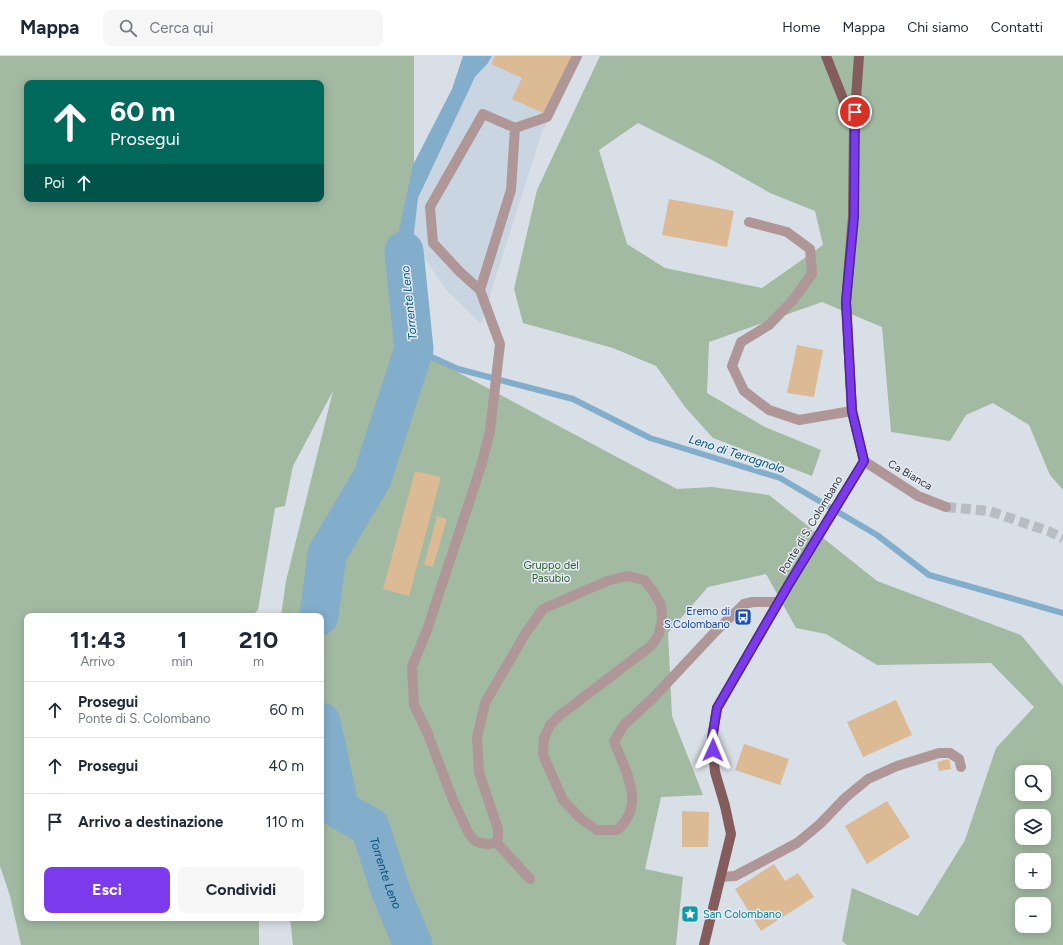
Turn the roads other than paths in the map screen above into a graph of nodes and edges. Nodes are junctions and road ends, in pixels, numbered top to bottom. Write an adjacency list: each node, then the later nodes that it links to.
1 (577, 56): 5 (street)
2 (826, 56): 4 (main road)
3 (859, 56): 4 (main road)
4 (854, 126): 8 (main road)
5 (515, 128): 7 (street); 7 (street)
6 (748, 222): 8 (street)
7 (480, 290): 13 (street)
8 (852, 411): 9 (main road)
9 (864, 461): 10 (street, Ca Bianca); 11 (main road, Ponte di S. Colombano)
10 (946, 507)
11 (779, 602): 13 (street); 14 (main road, Ponte di S. Colombano)
12 (961, 767): 14 (street)
13 (496, 842): 15 (street)
14 (721, 877): 16 (main road, Ponte di S. Colombano)
15 (530, 879)
16 (704, 945)

